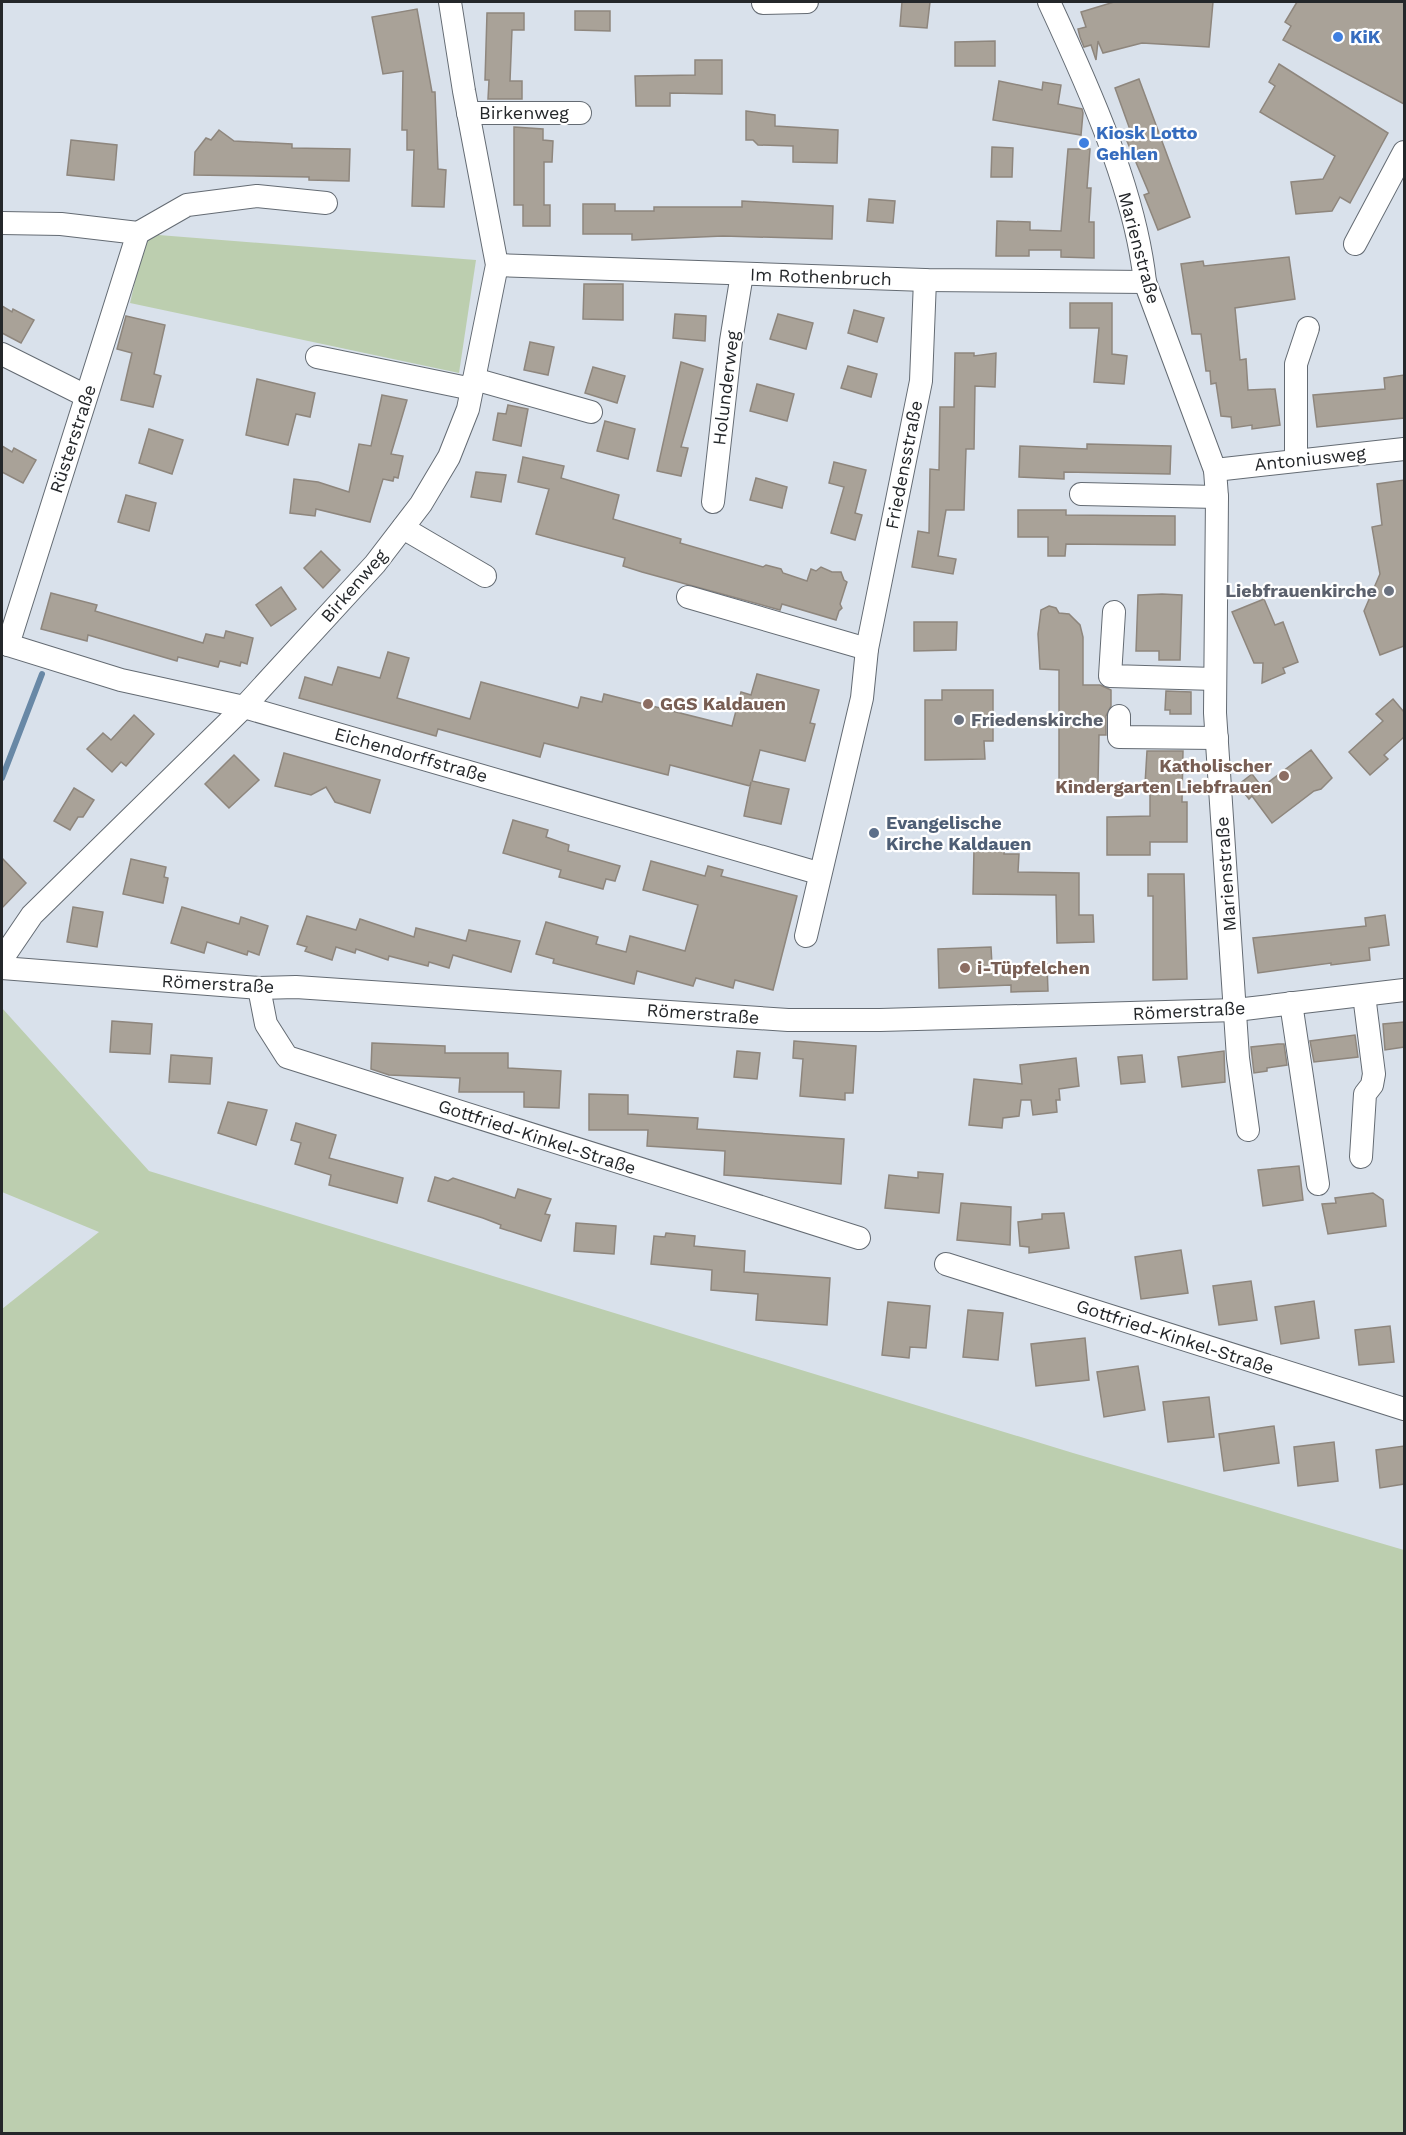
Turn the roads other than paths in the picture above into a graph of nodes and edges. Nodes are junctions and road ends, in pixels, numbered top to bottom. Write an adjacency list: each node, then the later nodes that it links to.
1 (450, 2): 5 (street, Birkenweg)
2 (807, 2): 4 (street)
3 (1049, 2): 15 (street, Marienstraße)
4 (763, 3)
5 (468, 113): 6 (street, Birkenweg); 12 (street, Birkenweg)
6 (580, 113)
7 (1404, 152): 11 (street)
8 (326, 203): 10 (street)
9 (2, 223): 10 (street)
10 (138, 233): 20 (street, Rüsterstraße)
11 (1355, 244)
12 (497, 265): 13 (street, Im Rothenbruch); 19 (street, Birkenweg)
13 (742, 274): 14 (street, Im Rothenbruch); 27 (street, Holunderweg)
14 (925, 280): 15 (street, Im Rothenbruch); 33 (street, Friedensstraße)
15 (1145, 282): 24 (street, Marienstraße)
16 (1308, 328): 23 (street)
17 (2, 354): 20 (street)
18 (317, 357): 19 (street)
19 (473, 384): 21 (street); 28 (street, Birkenweg)
20 (86, 396): 32 (street, Rüsterstraße)
21 (591, 412)
22 (1404, 449): 23 (street, Antoniusweg)
23 (1296, 459): 24 (street, Antoniusweg)
24 (1215, 470): 26 (street, Marienstraße)
25 (1081, 494): 26 (street)
26 (1217, 497): 34 (street, Marienstraße)
27 (713, 502)
28 (403, 528): 29 (street); 35 (street, Birkenweg)
29 (485, 576)
30 (687, 597): 33 (street)
31 (1114, 612): 34 (street)
32 (5, 644): 35 (street, Eichendorffstraße)
33 (867, 649): 38 (street, Friedensstraße)
34 (1215, 679): 37 (street, Marienstraße)
35 (244, 707): 38 (street, Eichendorffstraße); 40 (street, Birkenweg)
36 (1119, 716): 37 (street)
37 (1217, 738): 46 (street, Marienstraße)
38 (818, 873): 39 (street, Friedensstraße)
39 (806, 936)
40 (2, 959)
41 (2, 968): 42 (street, Römerstraße)
42 (259, 988): 46 (street, Römerstraße); 50 (street, Gottfried-Kinkel-Straße)
43 (1404, 990): 44 (street, Römerstraße)
44 (1364, 995): 45 (street, Römerstraße); 48 (street)
45 (1291, 1003): 46 (street, Römerstraße); 49 (street)
46 (1236, 1010): 47 (street, Marienstraße)
47 (1248, 1130)
48 (1361, 1158)
49 (1318, 1184)
50 (859, 1238)
51 (946, 1264): 52 (street, Gottfried-Kinkel-Straße)
52 (1404, 1409)

